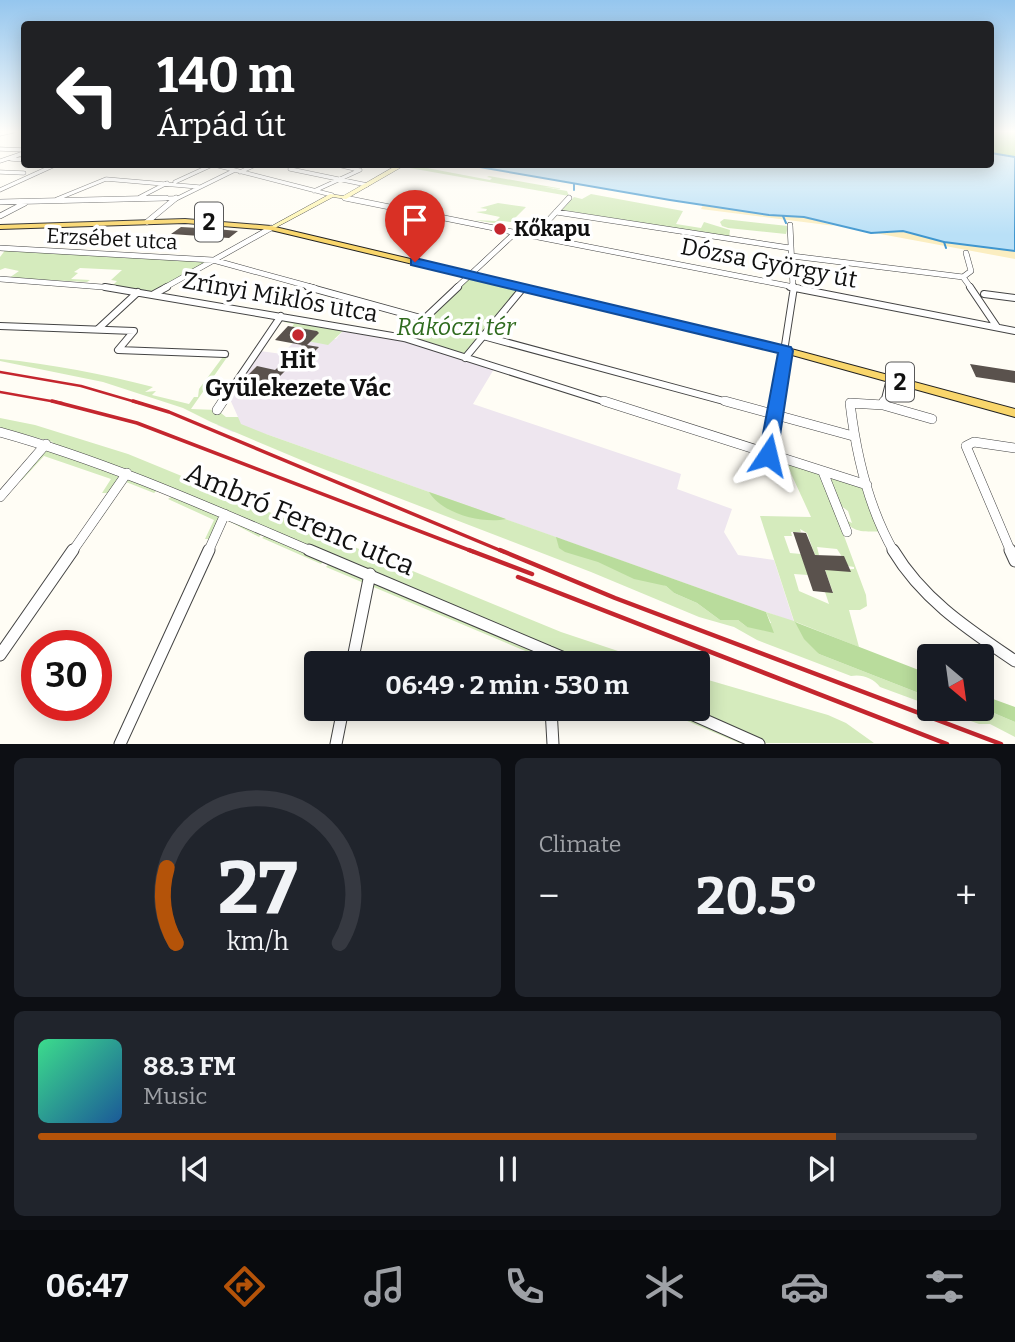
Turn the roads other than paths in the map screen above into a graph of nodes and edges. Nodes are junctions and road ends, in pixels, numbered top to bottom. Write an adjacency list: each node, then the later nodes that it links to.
1 (0, 166): 12 (street)
2 (49, 168): 12 (street)
3 (203, 168): 14 (street)
4 (217, 168): 10 (street)
5 (224, 168): 11 (street)
6 (246, 168): 11 (street)
7 (291, 168): 13 (street)
8 (351, 168): 13 (street)
9 (397, 168): 15 (street)
10 (222, 170)
11 (237, 171): 16 (street); 18 (street)
12 (37, 174): 17 (street)
13 (340, 179): 15 (street); 18 (street)
14 (170, 183): 16 (street); 20 (street); 25 (street)
15 (367, 185): 22 (street)
16 (199, 187): 21 (street)
17 (0, 190)
18 (314, 191): 19 (street)
19 (332, 195): 22 (street); 33 (street)
20 (138, 198): 21 (street); 25 (street)
21 (176, 198): 29 (street)
22 (344, 198): 30 (street)
23 (569, 198): 27 (street)
24 (29, 201): 25 (street); 26 (street); 28 (street)
25 (52, 201)
26 (0, 202)
27 (556, 212): 35 (street); 37 (street)
28 (0, 216)
29 (147, 222): 32 (main road, 2); 33 (main road, 2)
30 (480, 225): 34 (street); 34 (street)
31 (790, 225): 37 (street)
32 (0, 227)
33 (271, 228): 40 (street); 41 (main road, 2)
34 (514, 232): 35 (street, Dózsa György út); 41 (street)
35 (534, 236): 45 (street, Dózsa György út)
36 (0, 248): 40 (street, Erzsébet utca)
37 (790, 248): 39 (street)
38 (965, 253): 42 (street)
39 (792, 256): 42 (street); 45 (street)
40 (213, 260): 47 (street); 51 (street, Erzsébet utca)
41 (471, 275): 44 (main road, 2); 51 (street)
42 (963, 277): 53 (street)
43 (0, 279): 46 (street, Zrínyi Miklós utca)
44 (523, 288): 56 (street); 58 (main road, 2)
45 (794, 288): 53 (street, Dózsa György út); 58 (street)
46 (138, 292): 47 (street, Zrínyi Miklós utca); 54 (street)
47 (153, 294): 50 (street, Zrínyi Miklós utca)
48 (984, 294): 49 (street)
49 (1015, 298)
50 (281, 316): 57 (street, Zrínyi Miklós utca); 63 (street)
51 (424, 319): 57 (street)
52 (0, 326): 54 (street)
53 (997, 327): 55 (street, Dózsa György út)
54 (97, 329): 59 (street)
55 (1015, 331)
56 (484, 336): 60 (street); 65 (street)
57 (404, 338): 60 (street, Zrínyi Miklós utca)
58 (786, 351): 61 (main road, 2); 65 (street)
59 (225, 354)
60 (465, 358): 71 (street, Zrínyi Miklós utca)
61 (890, 379): 62 (street); 64 (main road, 2)
62 (883, 405): 66 (street); 68 (street)
63 (217, 410)
64 (1015, 413)
65 (775, 415): 68 (street); 71 (street)
66 (932, 419)
67 (0, 432): 69 (street, Ambró Ferenc utca)
68 (853, 436): 74 (street)
69 (46, 444): 73 (street, Ambró Ferenc utca); 75 (street)
70 (1015, 448): 78 (street)
71 (768, 455): 72 (street, Zrínyi Miklós utca)
72 (823, 472): 74 (street, Zrínyi Miklós utca); 77 (street)
73 (127, 473): 76 (street, Ambró Ferenc utca); 82 (street)
74 (867, 485): 83 (street)
75 (0, 497)
76 (225, 514): 79 (street, Ambró Ferenc utca); 87 (street)
77 (847, 532)
78 (1015, 561)
79 (370, 575): 80 (street); 81 (street, Ambró Ferenc utca)
80 (354, 651)
81 (535, 651)
82 (0, 655)
83 (1015, 661)
84 (341, 721): 88 (street)
85 (552, 721): 89 (street)
86 (707, 721): 90 (street)
87 (120, 744)
88 (336, 744)
89 (553, 744)
90 (759, 744)

